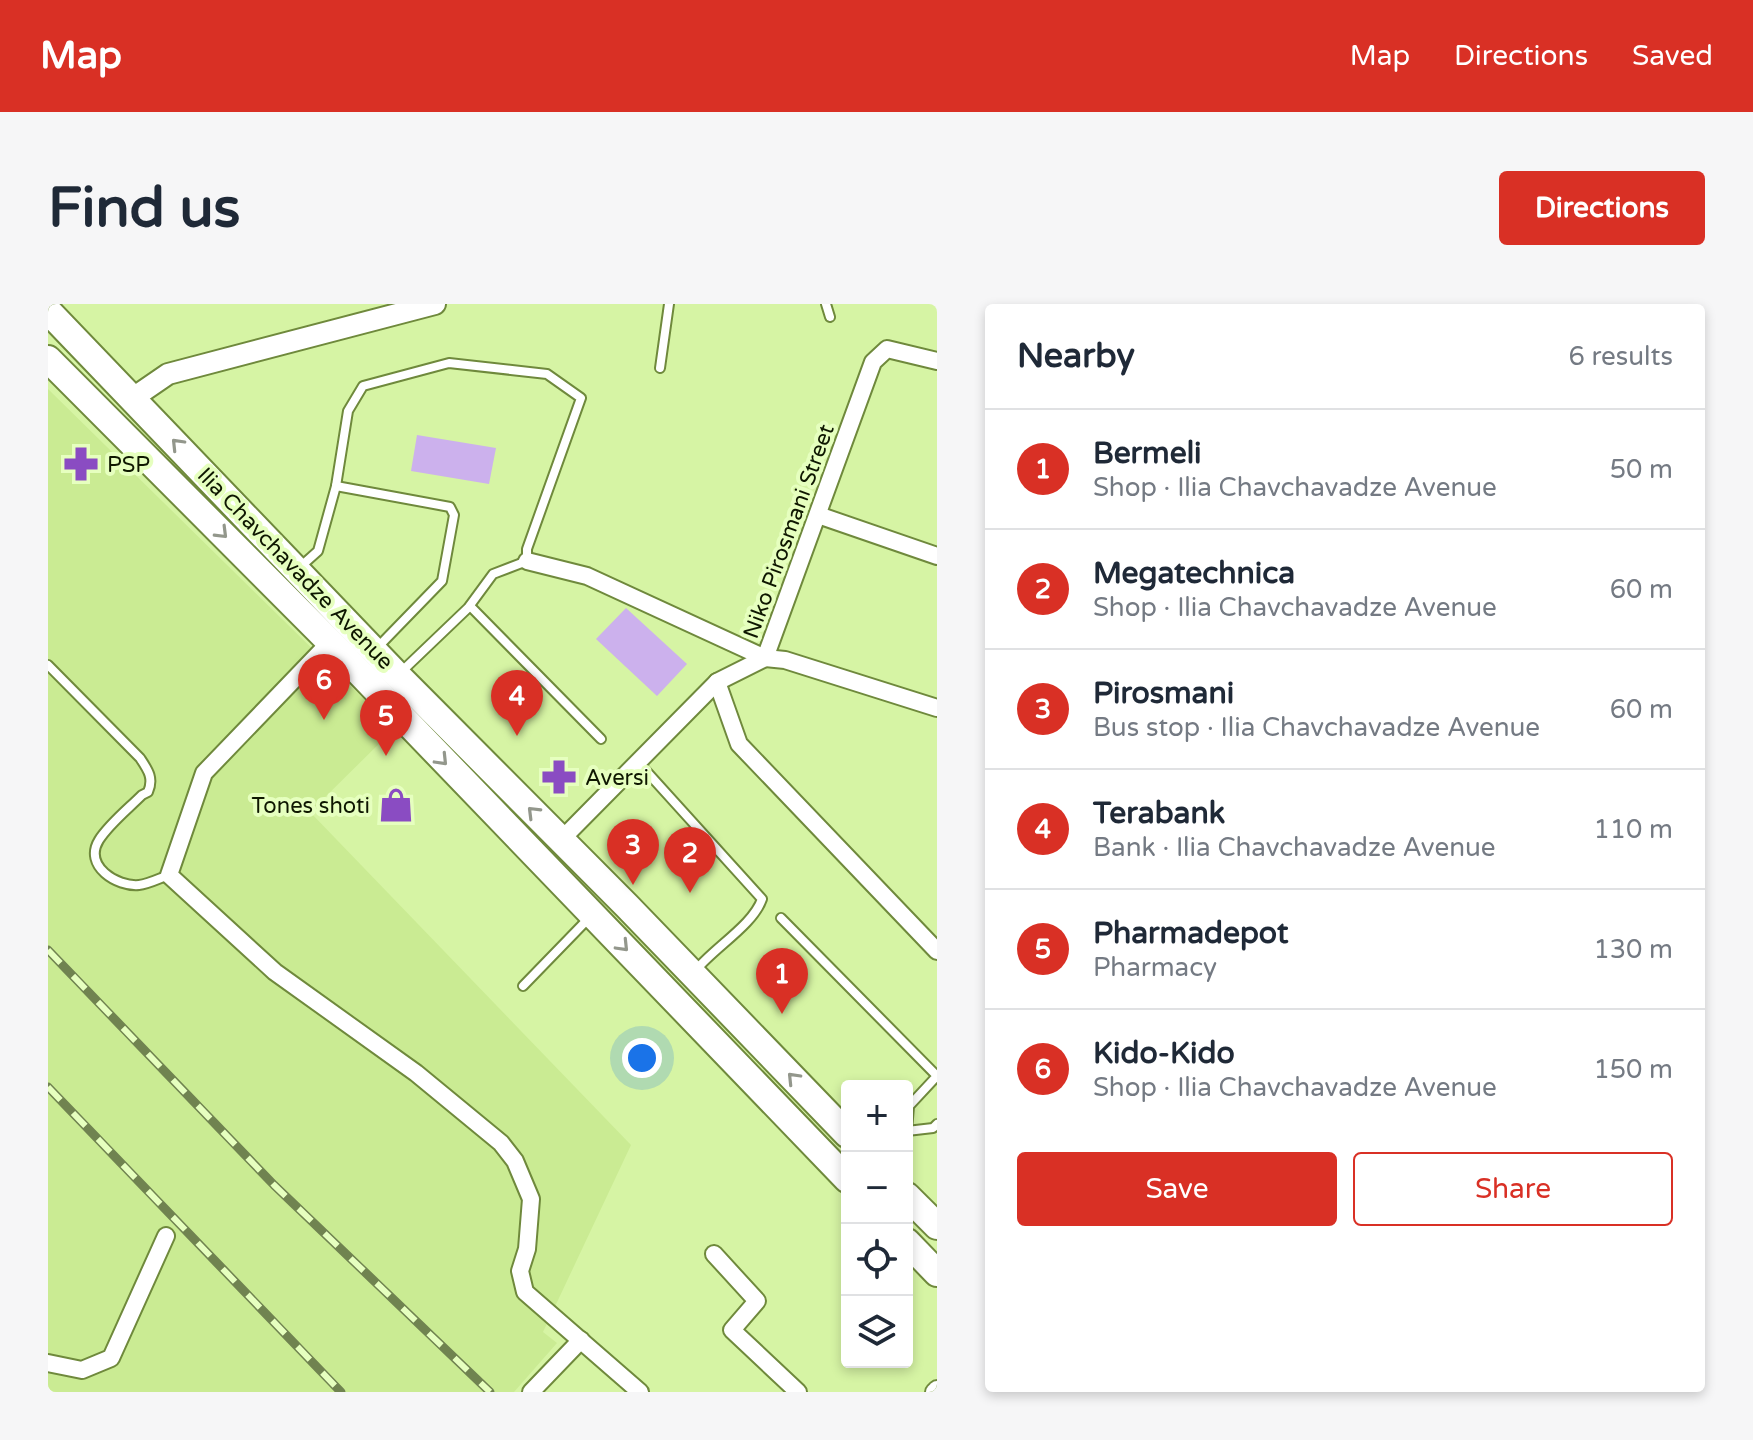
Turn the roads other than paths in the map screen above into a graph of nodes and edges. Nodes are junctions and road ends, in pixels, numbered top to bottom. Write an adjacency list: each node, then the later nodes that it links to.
1 (435, 304): 5 (street)
2 (669, 304): 9 (lane)
3 (826, 304): 6 (lane)
4 (48, 311): 10 (main road, Ilia Chavchavadze Avenue)
5 (377, 312): 10 (street)
6 (830, 317)
7 (48, 359): 17 (main road, Ilia Chavchavadze Avenue, one-way to 17)
8 (937, 361): 12 (street, Niko Pirosmani Street)
9 (660, 368)
10 (133, 398): 15 (main road, Ilia Chavchavadze Avenue, one-way to 10)
11 (336, 486): 14 (lane); 15 (lane); 18 (lane)
12 (818, 515): 13 (street); 19 (street, Niko Pirosmani Street)
13 (937, 556)
14 (527, 561): 16 (lane); 19 (street)
15 (298, 569): 18 (main road, Ilia Chavchavadze Avenue)
16 (470, 606): 21 (lane); 24 (lane)
17 (330, 642): 27 (street); 28 (main road, Ilia Chavchavadze Avenue, one-way to 28)
18 (375, 650): 21 (main road, Ilia Chavchavadze Avenue)
19 (765, 658): 22 (street, Niko Pirosmani Street); 23 (street)
20 (48, 665): 27 (lane)
21 (398, 676): 26 (main road, Ilia Chavchavadze Avenue, one-way to 21)
22 (717, 682): 25 (street, Niko Pirosmani Street); 30 (street)
23 (937, 708)
24 (601, 739)
25 (638, 762): 26 (street, Niko Pirosmani Street); 31 (lane)
26 (561, 840): 31 (main road, Ilia Chavchavadze Avenue)
27 (169, 875): 44 (street)
28 (592, 915): 32 (lane); 37 (main road, Ilia Chavchavadze Avenue, one-way to 37)
29 (781, 918): 33 (lane)
30 (937, 951)
31 (692, 975): 35 (main road, Ilia Chavchavadze Avenue, one-way to 31)
32 (523, 986)
33 (913, 1102)
34 (937, 1124): 36 (lane)
35 (841, 1128)
36 (913, 1130)
37 (841, 1173)
38 (913, 1202): 39 (main road)
39 (937, 1226)
40 (166, 1236): 45 (street)
41 (913, 1248): 43 (main road)
42 (714, 1254): 48 (street)
43 (937, 1273)
44 (581, 1340): 46 (street); 47 (street)
45 (48, 1363)
46 (531, 1392)
47 (640, 1392)
48 (798, 1392)

